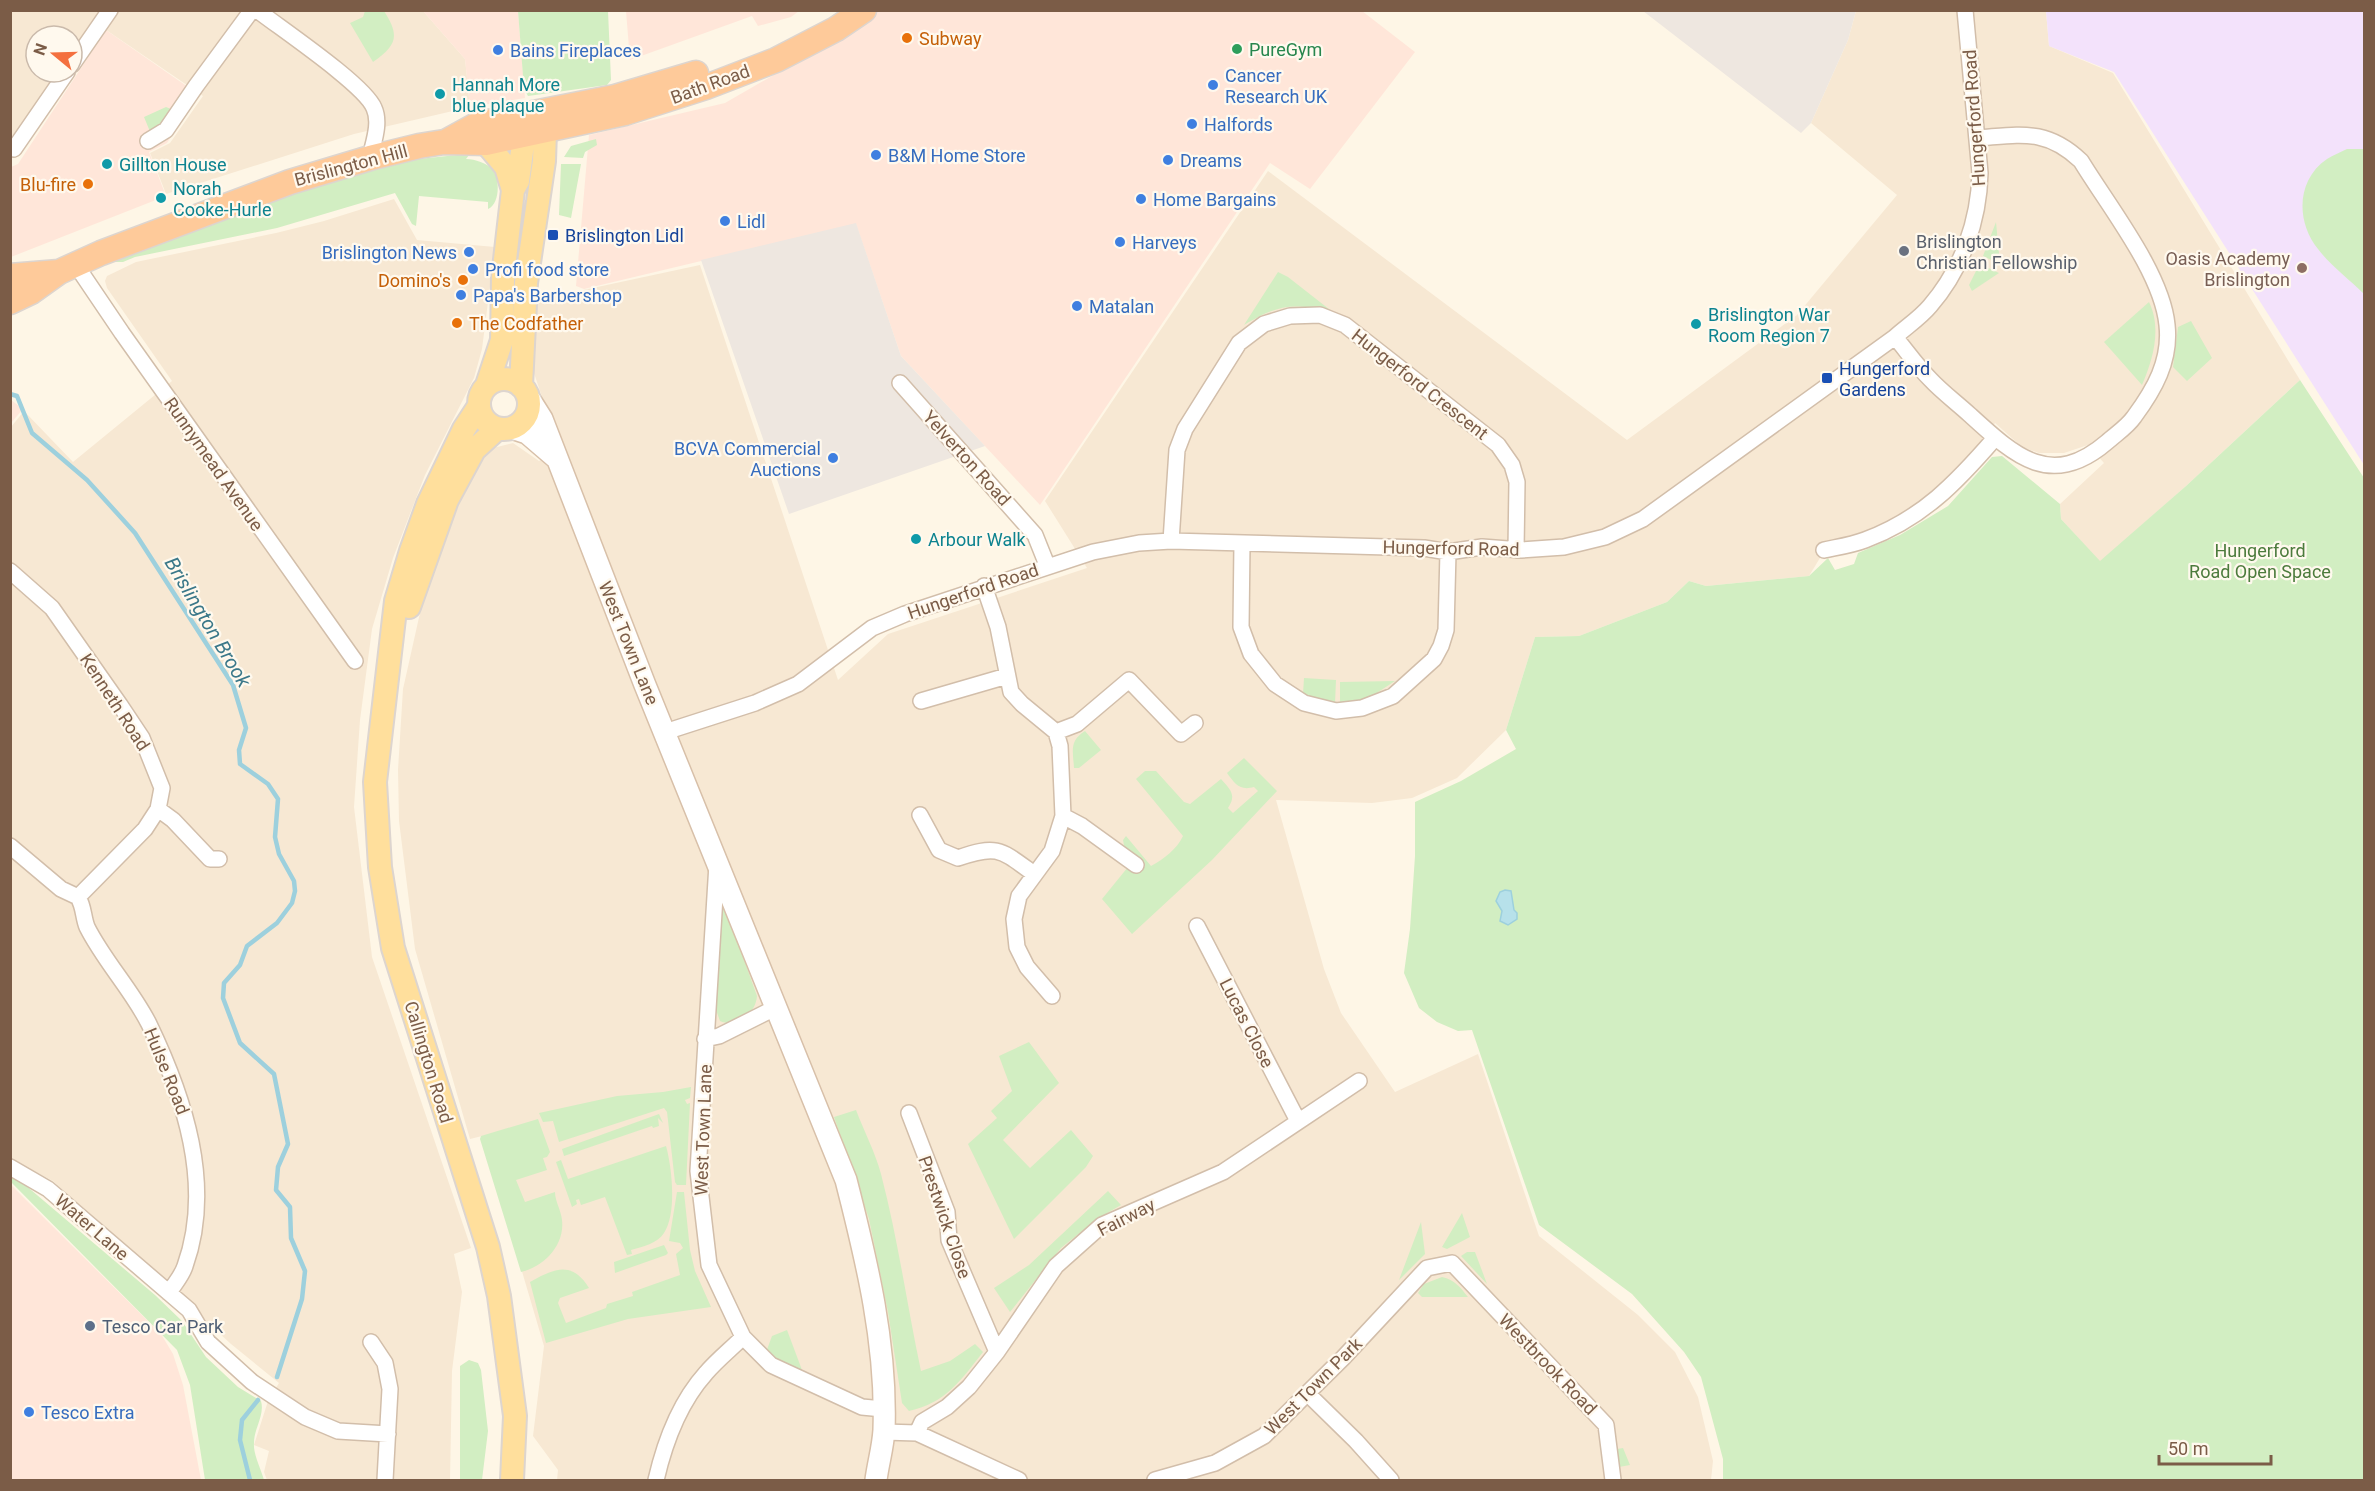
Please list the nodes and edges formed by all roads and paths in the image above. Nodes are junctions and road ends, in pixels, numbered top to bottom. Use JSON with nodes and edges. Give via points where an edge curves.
{"nodes":[{"id":1,"x":110,"y":10,"type":"edge"},
{"id":2,"x":254,"y":10,"type":"edge"},
{"id":3,"x":834,"y":10,"type":"edge"},
{"id":4,"x":864,"y":10,"type":"edge"},
{"id":5,"x":1965,"y":10,"type":"edge"},
{"id":6,"x":84,"y":48,"type":"edge"},
{"id":7,"x":59,"y":84,"type":"edge"},
{"id":8,"x":534,"y":127,"type":"junction"},
{"id":9,"x":1977,"y":138,"type":"junction"},
{"id":10,"x":148,"y":141,"type":"dead end"},
{"id":11,"x":444,"y":142,"type":"junction"},
{"id":12,"x":486,"y":143,"type":"junction"},
{"id":13,"x":14,"y":149,"type":"dead end"},
{"id":14,"x":370,"y":158,"type":"junction"},
{"id":15,"x":513,"y":190,"type":"junction"},
{"id":16,"x":68,"y":268,"type":"junction"},
{"id":17,"x":10,"y":276,"type":"edge"},
{"id":18,"x":10,"y":302,"type":"edge"},
{"id":19,"x":1894,"y":337,"type":"junction"},
{"id":20,"x":900,"y":383,"type":"dead end"},
{"id":21,"x":487,"y":385,"type":"junction"},
{"id":22,"x":526,"y":393,"type":"junction"},
{"id":23,"x":478,"y":406,"type":"junction"},
{"id":24,"x":504,"y":428,"type":"junction"},
{"id":25,"x":1995,"y":438,"type":"junction"},
{"id":26,"x":556,"y":458,"type":"junction"},
{"id":27,"x":1171,"y":540,"type":"junction"},
{"id":28,"x":1242,"y":543,"type":"junction"},
{"id":29,"x":1516,"y":550,"type":"junction"},
{"id":30,"x":1824,"y":550,"type":"dead end"},
{"id":31,"x":1448,"y":552,"type":"junction"},
{"id":32,"x":1047,"y":566,"type":"junction"},
{"id":33,"x":10,"y":571,"type":"edge"},
{"id":34,"x":984,"y":586,"type":"junction"},
{"id":35,"x":393,"y":640,"type":"junction"},
{"id":36,"x":355,"y":661,"type":"dead end"},
{"id":37,"x":1007,"y":676,"type":"junction"},
{"id":38,"x":921,"y":701,"type":"dead end"},
{"id":39,"x":1195,"y":723,"type":"dead end"},
{"id":40,"x":665,"y":732,"type":"junction"},
{"id":41,"x":1056,"y":732,"type":"junction"},
{"id":42,"x":158,"y":809,"type":"junction"},
{"id":43,"x":920,"y":815,"type":"dead end"},
{"id":44,"x":1063,"y":816,"type":"junction"},
{"id":45,"x":10,"y":846,"type":"edge"},
{"id":46,"x":219,"y":859,"type":"dead end"},
{"id":47,"x":717,"y":861,"type":"junction"},
{"id":48,"x":1136,"y":865,"type":"dead end"},
{"id":49,"x":1034,"y":874,"type":"junction"},
{"id":50,"x":78,"y":897,"type":"junction"},
{"id":51,"x":1197,"y":926,"type":"dead end"},
{"id":52,"x":1052,"y":996,"type":"dead end"},
{"id":53,"x":777,"y":1007,"type":"junction"},
{"id":54,"x":705,"y":1040,"type":"junction"},
{"id":55,"x":1359,"y":1081,"type":"dead end"},
{"id":56,"x":909,"y":1113,"type":"dead end"},
{"id":57,"x":1298,"y":1121,"type":"junction"},
{"id":58,"x":10,"y":1167,"type":"edge"},
{"id":59,"x":1452,"y":1263,"type":"joint"},
{"id":60,"x":169,"y":1293,"type":"junction"},
{"id":61,"x":743,"y":1337,"type":"junction"},
{"id":62,"x":370,"y":1342,"type":"dead end"},
{"id":63,"x":997,"y":1352,"type":"junction"},
{"id":64,"x":1308,"y":1394,"type":"junction"},
{"id":65,"x":883,"y":1409,"type":"junction"},
{"id":66,"x":884,"y":1432,"type":"junction"},
{"id":67,"x":917,"y":1433,"type":"junction"},
{"id":68,"x":388,"y":1434,"type":"junction"},
{"id":69,"x":385,"y":1480,"type":"edge"},
{"id":70,"x":512,"y":1480,"type":"edge"},
{"id":71,"x":656,"y":1480,"type":"edge"},
{"id":72,"x":876,"y":1480,"type":"edge"},
{"id":73,"x":1019,"y":1480,"type":"edge"},
{"id":74,"x":1155,"y":1480,"type":"edge"},
{"id":75,"x":1391,"y":1480,"type":"edge"},
{"id":76,"x":1613,"y":1480,"type":"edge"}],
"edges":[{"from":1,"to":6,"type":"street"},
{"from":2,"to":10,"type":"street","via":[[166,130]]},
{"from":2,"to":14,"type":"street","via":[[356,85],[374,107],[377,125]]},
{"from":3,"to":8,"type":"highway","name":"Bath Road","via":[[788,38]]},
{"from":4,"to":8,"type":"highway","name":"Bath Road","via":[[776,60],[717,83],[625,113]]},
{"from":5,"to":9,"type":"street","name":"Hungerford Road"},
{"from":7,"to":13,"type":"street"},
{"from":8,"to":11,"type":"highway","name":"Brislington Hill","via":[[478,124]]},
{"from":8,"to":12,"type":"highway","name":"Brislington Hill"},
{"from":8,"to":15,"type":"main road"},
{"from":8,"to":22,"type":"main road","via":[[544,161],[526,283]]},
{"from":9,"to":19,"type":"street","name":"Hungerford Road","via":[[1980,198],[1966,246],[1929,308]]},
{"from":9,"to":25,"type":"street","via":[[2027,134],[2049,139],[2081,161],[2160,291],[2167,326],[2166,359],[2152,392],[2130,422],[2086,459],[2046,465],[2024,459]]},
{"from":11,"to":12,"type":"highway","name":"Brislington Hill"},
{"from":11,"to":14,"type":"highway","name":"Brislington Hill"},
{"from":12,"to":15,"type":"main road","via":[[506,167]]},
{"from":14,"to":16,"type":"highway","name":"Brislington Hill","via":[[152,232]]},
{"from":15,"to":21,"type":"main road","via":[[503,277],[502,340]]},
{"from":16,"to":17,"type":"highway","name":"Brislington Hill"},
{"from":16,"to":18,"type":"highway","name":"Brislington Hill"},
{"from":16,"to":36,"type":"street","name":"Runnymead Avenue","via":[[122,333]]},
{"from":19,"to":25,"type":"street","via":[[1930,379]]},
{"from":19,"to":29,"type":"street","name":"Hungerford Road","via":[[1643,519],[1605,537],[1564,547]]},
{"from":20,"to":32,"type":"street","name":"Yelverton Road","via":[[1035,536]]},
{"from":21,"to":22,"type":"main road","via":[[498,379],[510,380]]},
{"from":21,"to":23,"type":"main road"},
{"from":22,"to":24,"type":"main road","via":[[525,417]]},
{"from":22,"to":26,"type":"main road","name":"West Town Lane","via":[[542,419]]},
{"from":23,"to":24,"type":"main road","via":[[483,419]]},
{"from":23,"to":35,"type":"main road","via":[[428,504],[396,601]]},
{"from":24,"to":26,"type":"main road","name":"West Town Lane","via":[[527,434]]},
{"from":24,"to":35,"type":"main road","via":[[474,450],[447,500]]},
{"from":25,"to":30,"type":"street","via":[[1933,503],[1901,524],[1864,541]]},
{"from":26,"to":40,"type":"main road","name":"West Town Lane"},
{"from":27,"to":28,"type":"street","name":"Hungerford Road"},
{"from":27,"to":29,"type":"street","name":"Hungerford Crescent","via":[[1177,450],[1185,429],[1239,343],[1264,324],[1290,316],[1320,315],[1345,325],[1498,445],[1512,465],[1517,483]]},
{"from":27,"to":32,"type":"street","name":"Hungerford Road","via":[[1093,552]]},
{"from":28,"to":31,"type":"street","name":"Hungerford Road"},
{"from":28,"to":31,"type":"street","via":[[1241,627],[1251,654],[1275,684],[1304,703],[1335,711],[1362,708],[1393,696],[1434,659],[1446,630]]},
{"from":29,"to":31,"type":"street","name":"Hungerford Road","via":[[1482,547]]},
{"from":32,"to":34,"type":"street","name":"Hungerford Road"},
{"from":33,"to":42,"type":"street","name":"Kenneth Road","via":[[52,608],[142,738],[162,788]]},
{"from":34,"to":37,"type":"street","via":[[998,627]]},
{"from":34,"to":40,"type":"street","name":"Hungerford Road","via":[[872,628],[798,684],[755,703]]},
{"from":35,"to":70,"type":"main road","name":"Callington Road","via":[[375,782],[380,867],[393,948],[488,1247],[499,1296],[515,1416]]},
{"from":37,"to":38,"type":"street"},
{"from":37,"to":41,"type":"street","via":[[1011,692]]},
{"from":39,"to":41,"type":"street","via":[[1181,734],[1129,680],[1077,724]]},
{"from":40,"to":47,"type":"main road","name":"West Town Lane"},
{"from":41,"to":44,"type":"street"},
{"from":42,"to":46,"type":"street","via":[[210,859]]},
{"from":42,"to":50,"type":"street","via":[[145,830]]},
{"from":43,"to":49,"type":"street","via":[[939,850],[958,858],[984,849],[1004,852]]},
{"from":44,"to":48,"type":"street"},
{"from":44,"to":49,"type":"street","via":[[1052,851]]},
{"from":45,"to":50,"type":"street","via":[[61,890]]},
{"from":47,"to":53,"type":"main road","name":"West Town Lane"},
{"from":47,"to":54,"type":"street","name":"West Town Lane"},
{"from":49,"to":52,"type":"street","via":[[1019,896],[1014,919],[1017,947],[1027,967]]},
{"from":50,"to":60,"type":"street","name":"Hulse Road","via":[[86,926],[148,1023],[184,1110],[195,1161],[196,1201],[185,1266]]},
{"from":51,"to":57,"type":"street","name":"Lucas Close"},
{"from":53,"to":54,"type":"street"},
{"from":53,"to":65,"type":"main road","name":"West Town Lane","via":[[846,1180],[876,1316]]},
{"from":54,"to":61,"type":"street","name":"West Town Lane","via":[[698,1171],[702,1218],[709,1266]]},
{"from":55,"to":57,"type":"street","name":"Fairway"},
{"from":56,"to":63,"type":"street","name":"Prestwick Close","via":[[947,1212],[950,1240]]},
{"from":57,"to":63,"type":"street","name":"Fairway","via":[[1223,1172],[1102,1225],[1056,1266]]},
{"from":58,"to":60,"type":"street","name":"Water Lane","via":[[48,1189]]},
{"from":59,"to":64,"type":"street","name":"West Town Park","via":[[1427,1268]]},
{"from":59,"to":76,"type":"street","name":"Westbrook Road","via":[[1606,1425]]},
{"from":60,"to":68,"type":"street","name":"Water Lane","via":[[189,1310],[208,1342],[252,1382],[305,1418],[338,1431]]},
{"from":61,"to":65,"type":"street","name":"West Town Lane","via":[[771,1365],[862,1407]]},
{"from":61,"to":71,"type":"street","via":[[706,1373],[682,1406],[662,1452]]},
{"from":62,"to":68,"type":"street","via":[[385,1364],[390,1389]]},
{"from":63,"to":67,"type":"street","name":"Fairway","via":[[969,1387],[922,1422]]},
{"from":64,"to":74,"type":"street","name":"West Town Park","via":[[1264,1436],[1215,1464]]},
{"from":64,"to":75,"type":"street"},
{"from":65,"to":66,"type":"main road","name":"West Town Lane"},
{"from":66,"to":67,"type":"street"},
{"from":66,"to":72,"type":"main road","name":"West Town Lane"},
{"from":67,"to":73,"type":"street"},
{"from":68,"to":69,"type":"street"}]}
